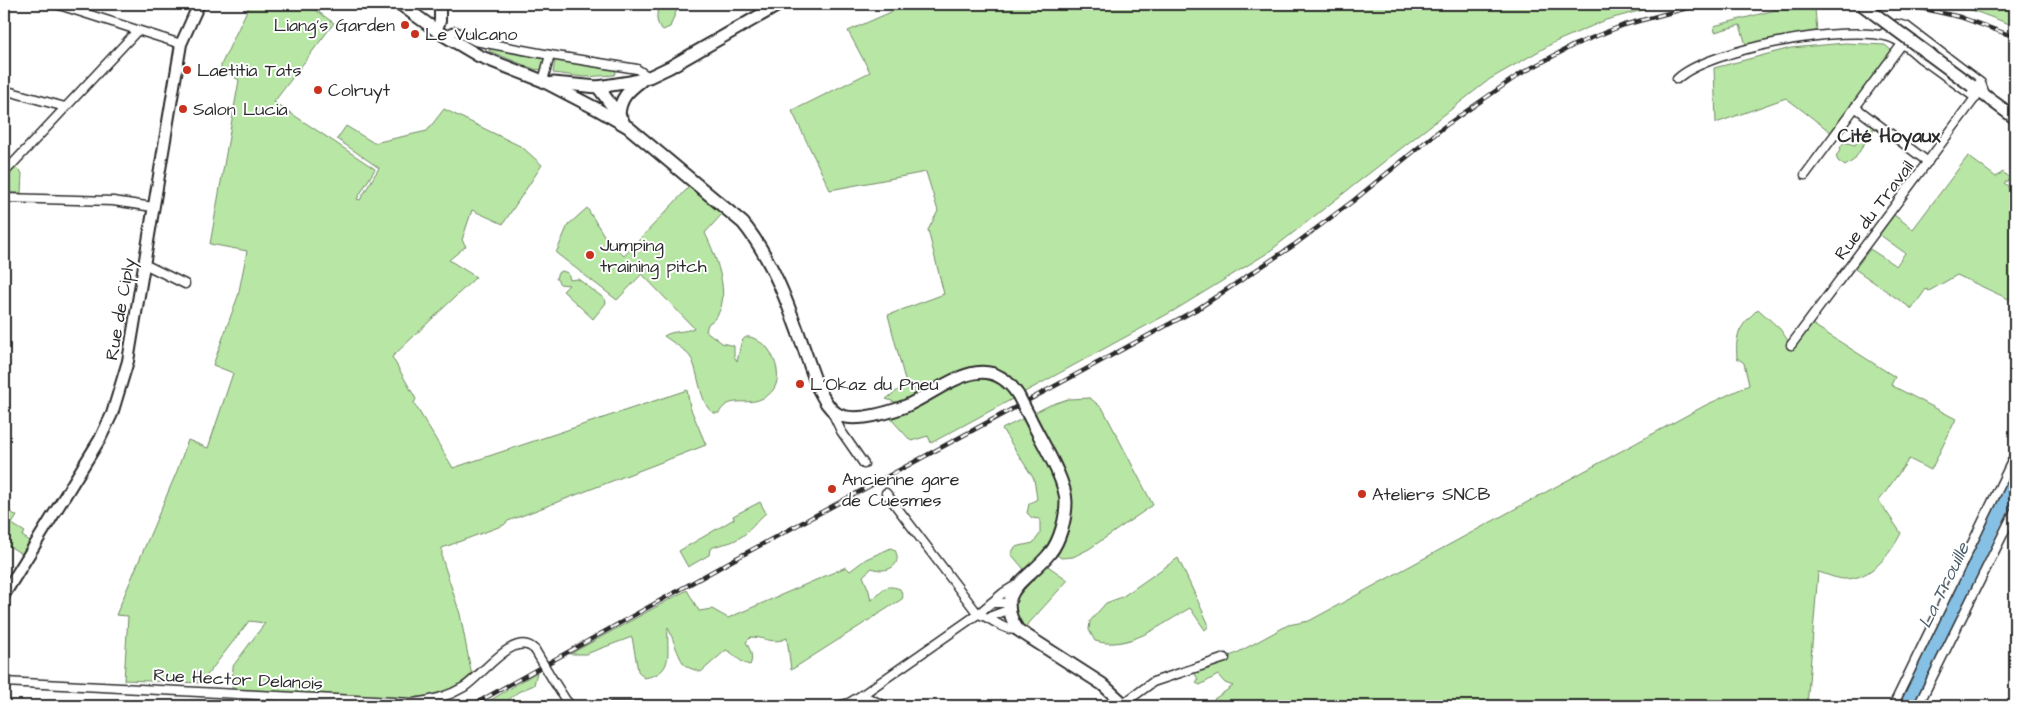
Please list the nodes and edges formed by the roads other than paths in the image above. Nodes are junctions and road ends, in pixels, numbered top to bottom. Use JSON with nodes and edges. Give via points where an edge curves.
{"nodes":[{"id":1,"x":56,"y":4,"type":"edge"},
{"id":2,"x":199,"y":4,"type":"edge"},
{"id":3,"x":400,"y":4,"type":"edge"},
{"id":4,"x":780,"y":4,"type":"edge"},
{"id":5,"x":1860,"y":4,"type":"edge"},
{"id":6,"x":440,"y":7,"type":"edge"},
{"id":7,"x":425,"y":23,"type":"junction"},
{"id":8,"x":137,"y":31,"type":"junction"},
{"id":9,"x":440,"y":33,"type":"junction"},
{"id":10,"x":1881,"y":35,"type":"junction"},
{"id":11,"x":181,"y":44,"type":"junction"},
{"id":12,"x":1902,"y":44,"type":"junction"},
{"id":13,"x":550,"y":55,"type":"junction"},
{"id":14,"x":646,"y":78,"type":"junction"},
{"id":15,"x":1677,"y":78,"type":"dead end"},
{"id":16,"x":544,"y":81,"type":"junction"},
{"id":17,"x":598,"y":87,"type":"junction"},
{"id":18,"x":4,"y":90,"type":"edge"},
{"id":19,"x":1979,"y":94,"type":"junction"},
{"id":20,"x":1855,"y":107,"type":"junction"},
{"id":21,"x":65,"y":108,"type":"junction"},
{"id":22,"x":597,"y":109,"type":"junction"},
{"id":23,"x":619,"y":115,"type":"junction"},
{"id":24,"x":2015,"y":118,"type":"edge"},
{"id":25,"x":628,"y":128,"type":"junction"},
{"id":26,"x":1928,"y":162,"type":"junction"},
{"id":27,"x":4,"y":173,"type":"edge"},
{"id":28,"x":1805,"y":175,"type":"dead end"},
{"id":29,"x":4,"y":198,"type":"edge"},
{"id":30,"x":153,"y":207,"type":"junction"},
{"id":31,"x":144,"y":264,"type":"junction"},
{"id":32,"x":185,"y":284,"type":"dead end"},
{"id":33,"x":1791,"y":345,"type":"dead end"},
{"id":34,"x":829,"y":406,"type":"junction"},
{"id":35,"x":2015,"y":455,"type":"edge"},
{"id":36,"x":864,"y":464,"type":"dead end"},
{"id":37,"x":886,"y":493,"type":"dead end"},
{"id":38,"x":2015,"y":510,"type":"edge"},
{"id":39,"x":1018,"y":584,"type":"junction"},
{"id":40,"x":4,"y":595,"type":"edge"},
{"id":41,"x":991,"y":603,"type":"junction"},
{"id":42,"x":1008,"y":606,"type":"junction"},
{"id":43,"x":978,"y":614,"type":"junction"},
{"id":44,"x":989,"y":617,"type":"junction"},
{"id":45,"x":1018,"y":630,"type":"junction"},
{"id":46,"x":1225,"y":658,"type":"dead end"},
{"id":47,"x":4,"y":682,"type":"edge"},
{"id":48,"x":862,"y":695,"type":"junction"},
{"id":49,"x":1124,"y":705,"type":"edge"},
{"id":50,"x":571,"y":706,"type":"edge"},
{"id":51,"x":612,"y":706,"type":"edge"},
{"id":52,"x":698,"y":706,"type":"edge"},
{"id":53,"x":836,"y":706,"type":"edge"},
{"id":54,"x":885,"y":706,"type":"edge"},
{"id":55,"x":1893,"y":706,"type":"edge"},
{"id":56,"x":1918,"y":706,"type":"edge"}],
"edges":[{"from":1,"to":8,"type":"street"},
{"from":2,"to":11,"type":"street","name":"Rue de Ciply"},
{"from":3,"to":7,"type":"main road"},
{"from":4,"to":14,"type":"main road"},
{"from":5,"to":19,"type":"main road","bridge":true},
{"from":6,"to":7,"type":"street"},
{"from":6,"to":9,"type":"street"},
{"from":7,"to":9,"type":"main road"},
{"from":8,"to":11,"type":"street"},
{"from":8,"to":21,"type":"street"},
{"from":9,"to":13,"type":"street","via":[[455,31],[476,41]]},
{"from":9,"to":16,"type":"main road","via":[[479,56]]},
{"from":10,"to":12,"type":"street"},
{"from":10,"to":15,"type":"street","via":[[1820,36],[1769,43],[1707,62]]},
{"from":10,"to":19,"type":"street","via":[[1897,24],[1906,26],[1981,83]]},
{"from":11,"to":30,"type":"street","name":"Rue de Ciply"},
{"from":12,"to":19,"type":"street"},
{"from":12,"to":20,"type":"street"},
{"from":13,"to":14,"type":"street","via":[[637,69]]},
{"from":13,"to":16,"type":"street"},
{"from":14,"to":17,"type":"main road"},
{"from":14,"to":23,"type":"main road","via":[[623,96]]},
{"from":16,"to":17,"type":"main road"},
{"from":16,"to":22,"type":"main road"},
{"from":17,"to":22,"type":"main road","via":[[594,99]]},
{"from":17,"to":23,"type":"main road"},
{"from":18,"to":21,"type":"street"},
{"from":19,"to":24,"type":"main road"},
{"from":19,"to":26,"type":"street","name":"Rue du Travail"},
{"from":20,"to":26,"type":"street"},
{"from":20,"to":28,"type":"street"},
{"from":21,"to":27,"type":"street"},
{"from":22,"to":25,"type":"main road"},
{"from":23,"to":25,"type":"main road"},
{"from":25,"to":34,"type":"main road","via":[[731,212],[754,236],[774,271],[818,388]]},
{"from":26,"to":33,"type":"street","name":"Rue du Travail"},
{"from":29,"to":30,"type":"street","via":[[113,201]]},
{"from":30,"to":31,"type":"street","name":"Rue de Ciply"},
{"from":31,"to":32,"type":"street"},
{"from":31,"to":40,"type":"street","name":"Rue de Ciply","via":[[128,361],[112,414],[87,462]]},
{"from":34,"to":36,"type":"street","via":[[841,431]]},
{"from":34,"to":39,"type":"main road","bridge":true,"via":[[839,415],[868,417],[906,405],[978,372],[991,372],[1010,383],[1060,479],[1066,502],[1058,540],[1052,551]]},
{"from":35,"to":55,"type":"street"},
{"from":37,"to":43,"type":"street"},
{"from":38,"to":56,"type":"street"},
{"from":39,"to":41,"type":"street"},
{"from":39,"to":42,"type":"main road"},
{"from":41,"to":42,"type":"street"},
{"from":41,"to":43,"type":"street"},
{"from":42,"to":44,"type":"street"},
{"from":42,"to":45,"type":"main road"},
{"from":43,"to":44,"type":"street"},
{"from":43,"to":48,"type":"street"},
{"from":44,"to":45,"type":"street","via":[[1011,630]]},
{"from":45,"to":49,"type":"main road","via":[[1102,684]]},
{"from":46,"to":49,"type":"street","via":[[1153,682]]},
{"from":47,"to":50,"type":"street","name":"Rue Hector Delanois","bridge":true,"via":[[413,703],[446,696],[462,688],[510,647],[525,644],[535,650]]},
{"from":48,"to":53,"type":"street"},
{"from":48,"to":54,"type":"street"},
{"from":51,"to":52,"type":"street"}]}
